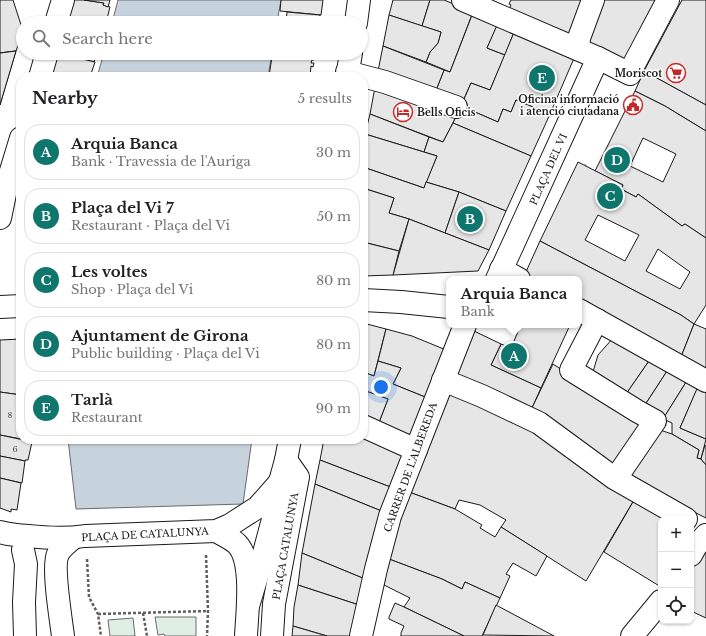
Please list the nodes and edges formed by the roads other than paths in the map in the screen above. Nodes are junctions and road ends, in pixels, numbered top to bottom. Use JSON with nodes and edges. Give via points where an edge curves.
{"nodes":[{"id":1,"x":63,"y":0,"type":"edge"},
{"id":2,"x":359,"y":0,"type":"edge"},
{"id":3,"x":463,"y":0,"type":"edge"},
{"id":4,"x":592,"y":0,"type":"edge"},
{"id":5,"x":668,"y":0,"type":"edge"},
{"id":6,"x":500,"y":7,"type":"edge"},
{"id":7,"x":58,"y":16,"type":"edge"},
{"id":8,"x":357,"y":16,"type":"edge"},
{"id":9,"x":578,"y":49,"type":"junction"},
{"id":10,"x":598,"y":58,"type":"junction"},
{"id":11,"x":45,"y":60,"type":"edge"},
{"id":12,"x":348,"y":67,"type":"edge"},
{"id":13,"x":41,"y":72,"type":"edge"},
{"id":14,"x":360,"y":72,"type":"edge"},
{"id":15,"x":368,"y":75,"type":"edge"},
{"id":16,"x":456,"y":107,"type":"dead end"},
{"id":17,"x":16,"y":154,"type":"edge"},
{"id":18,"x":0,"y":218,"type":"edge"},
{"id":19,"x":506,"y":276,"type":"edge"},
{"id":20,"x":368,"y":300,"type":"edge"},
{"id":21,"x":16,"y":306,"type":"edge"},
{"id":22,"x":0,"y":307,"type":"edge"},
{"id":23,"x":446,"y":307,"type":"edge"},
{"id":24,"x":588,"y":315,"type":"edge"},
{"id":25,"x":464,"y":328,"type":"edge"},
{"id":26,"x":443,"y":380,"type":"junction"},
{"id":27,"x":706,"y":381,"type":"edge"},
{"id":28,"x":368,"y":428,"type":"edge"},
{"id":29,"x":288,"y":449,"type":"edge"},
{"id":30,"x":416,"y":450,"type":"junction"},
{"id":31,"x":616,"y":478,"type":"junction"},
{"id":32,"x":280,"y":482,"type":"junction"},
{"id":33,"x":681,"y":516,"type":"edge"},
{"id":34,"x":694,"y":524,"type":"edge"},
{"id":35,"x":216,"y":530,"type":"junction"},
{"id":36,"x":706,"y":530,"type":"edge"},
{"id":37,"x":4,"y":533,"type":"edge"},
{"id":38,"x":706,"y":535,"type":"edge"},
{"id":39,"x":73,"y":538,"type":"junction"},
{"id":40,"x":23,"y":550,"type":"junction"},
{"id":41,"x":693,"y":552,"type":"edge"},
{"id":42,"x":58,"y":599,"type":"junction"},
{"id":43,"x":658,"y":605,"type":"edge"},
{"id":44,"x":248,"y":606,"type":"junction"},
{"id":45,"x":26,"y":636,"type":"edge"},
{"id":46,"x":63,"y":636,"type":"edge"},
{"id":47,"x":246,"y":636,"type":"edge"},
{"id":48,"x":272,"y":636,"type":"edge"},
{"id":49,"x":361,"y":636,"type":"edge"},
{"id":50,"x":632,"y":636,"type":"edge"}],
"edges":[{"from":1,"to":7,"type":"street"},
{"from":2,"to":8,"type":"street"},
{"from":3,"to":6,"type":"street"},
{"from":4,"to":9,"type":"street","via":[[579,38]]},
{"from":5,"to":10,"type":"street","via":[[630,74]]},
{"from":6,"to":9,"type":"street"},
{"from":9,"to":10,"type":"street"},
{"from":10,"to":19,"type":"street","name":"PLAÇA DEL VI","via":[[510,252]]},
{"from":11,"to":13,"type":"street"},
{"from":12,"to":14,"type":"street"},
{"from":15,"to":16,"type":"street"},
{"from":17,"to":18,"type":"street"},
{"from":20,"to":23,"type":"street"},
{"from":21,"to":22,"type":"street"},
{"from":24,"to":27,"type":"street"},
{"from":24,"to":31,"type":"street","via":[[571,370],[655,421]]},
{"from":25,"to":26,"type":"street","name":"CARRER DE L'ALBEREDA"},
{"from":26,"to":30,"type":"street","name":"CARRER DE L'ALBEREDA"},
{"from":26,"to":31,"type":"street","via":[[539,423]]},
{"from":28,"to":30,"type":"street"},
{"from":29,"to":32,"type":"street","name":"PLAÇA DE CATALUNYA"},
{"from":29,"to":48,"type":"street","name":"PLAÇA CATALUNYA","via":[[298,477],[274,604]]},
{"from":30,"to":49,"type":"street","name":"CARRER DE L'ALBEREDA","via":[[390,516]]},
{"from":31,"to":33,"type":"street"},
{"from":32,"to":35,"type":"street","name":"PLAÇA DE CATALUNYA","via":[[258,507],[230,525]]},
{"from":32,"to":44,"type":"street","via":[[273,519]]},
{"from":34,"to":36,"type":"street"},
{"from":35,"to":39,"type":"street","name":"PLAÇA DE CATALUNYA"},
{"from":35,"to":44,"type":"street","name":"PLAÇA DE CATALUNYA","via":[[237,544],[244,556],[248,570]]},
{"from":37,"to":39,"type":"street","name":"PLAÇA DE CATALUNYA"},
{"from":37,"to":40,"type":"street","name":"PLAÇA DE CATALUNYA","via":[[18,542]]},
{"from":38,"to":41,"type":"street"},
{"from":39,"to":42,"type":"street","name":"PLAÇA DE CATALUNYA","via":[[57,555]]},
{"from":40,"to":42,"type":"street","name":"PLAÇA DE CATALUNYA"},
{"from":40,"to":45,"type":"street","via":[[26,564]]},
{"from":42,"to":46,"type":"street","name":"PLAÇA DE CATALUNYA"},
{"from":43,"to":50,"type":"street"},
{"from":44,"to":47,"type":"street","name":"PLAÇA DE CATALUNYA"}]}
